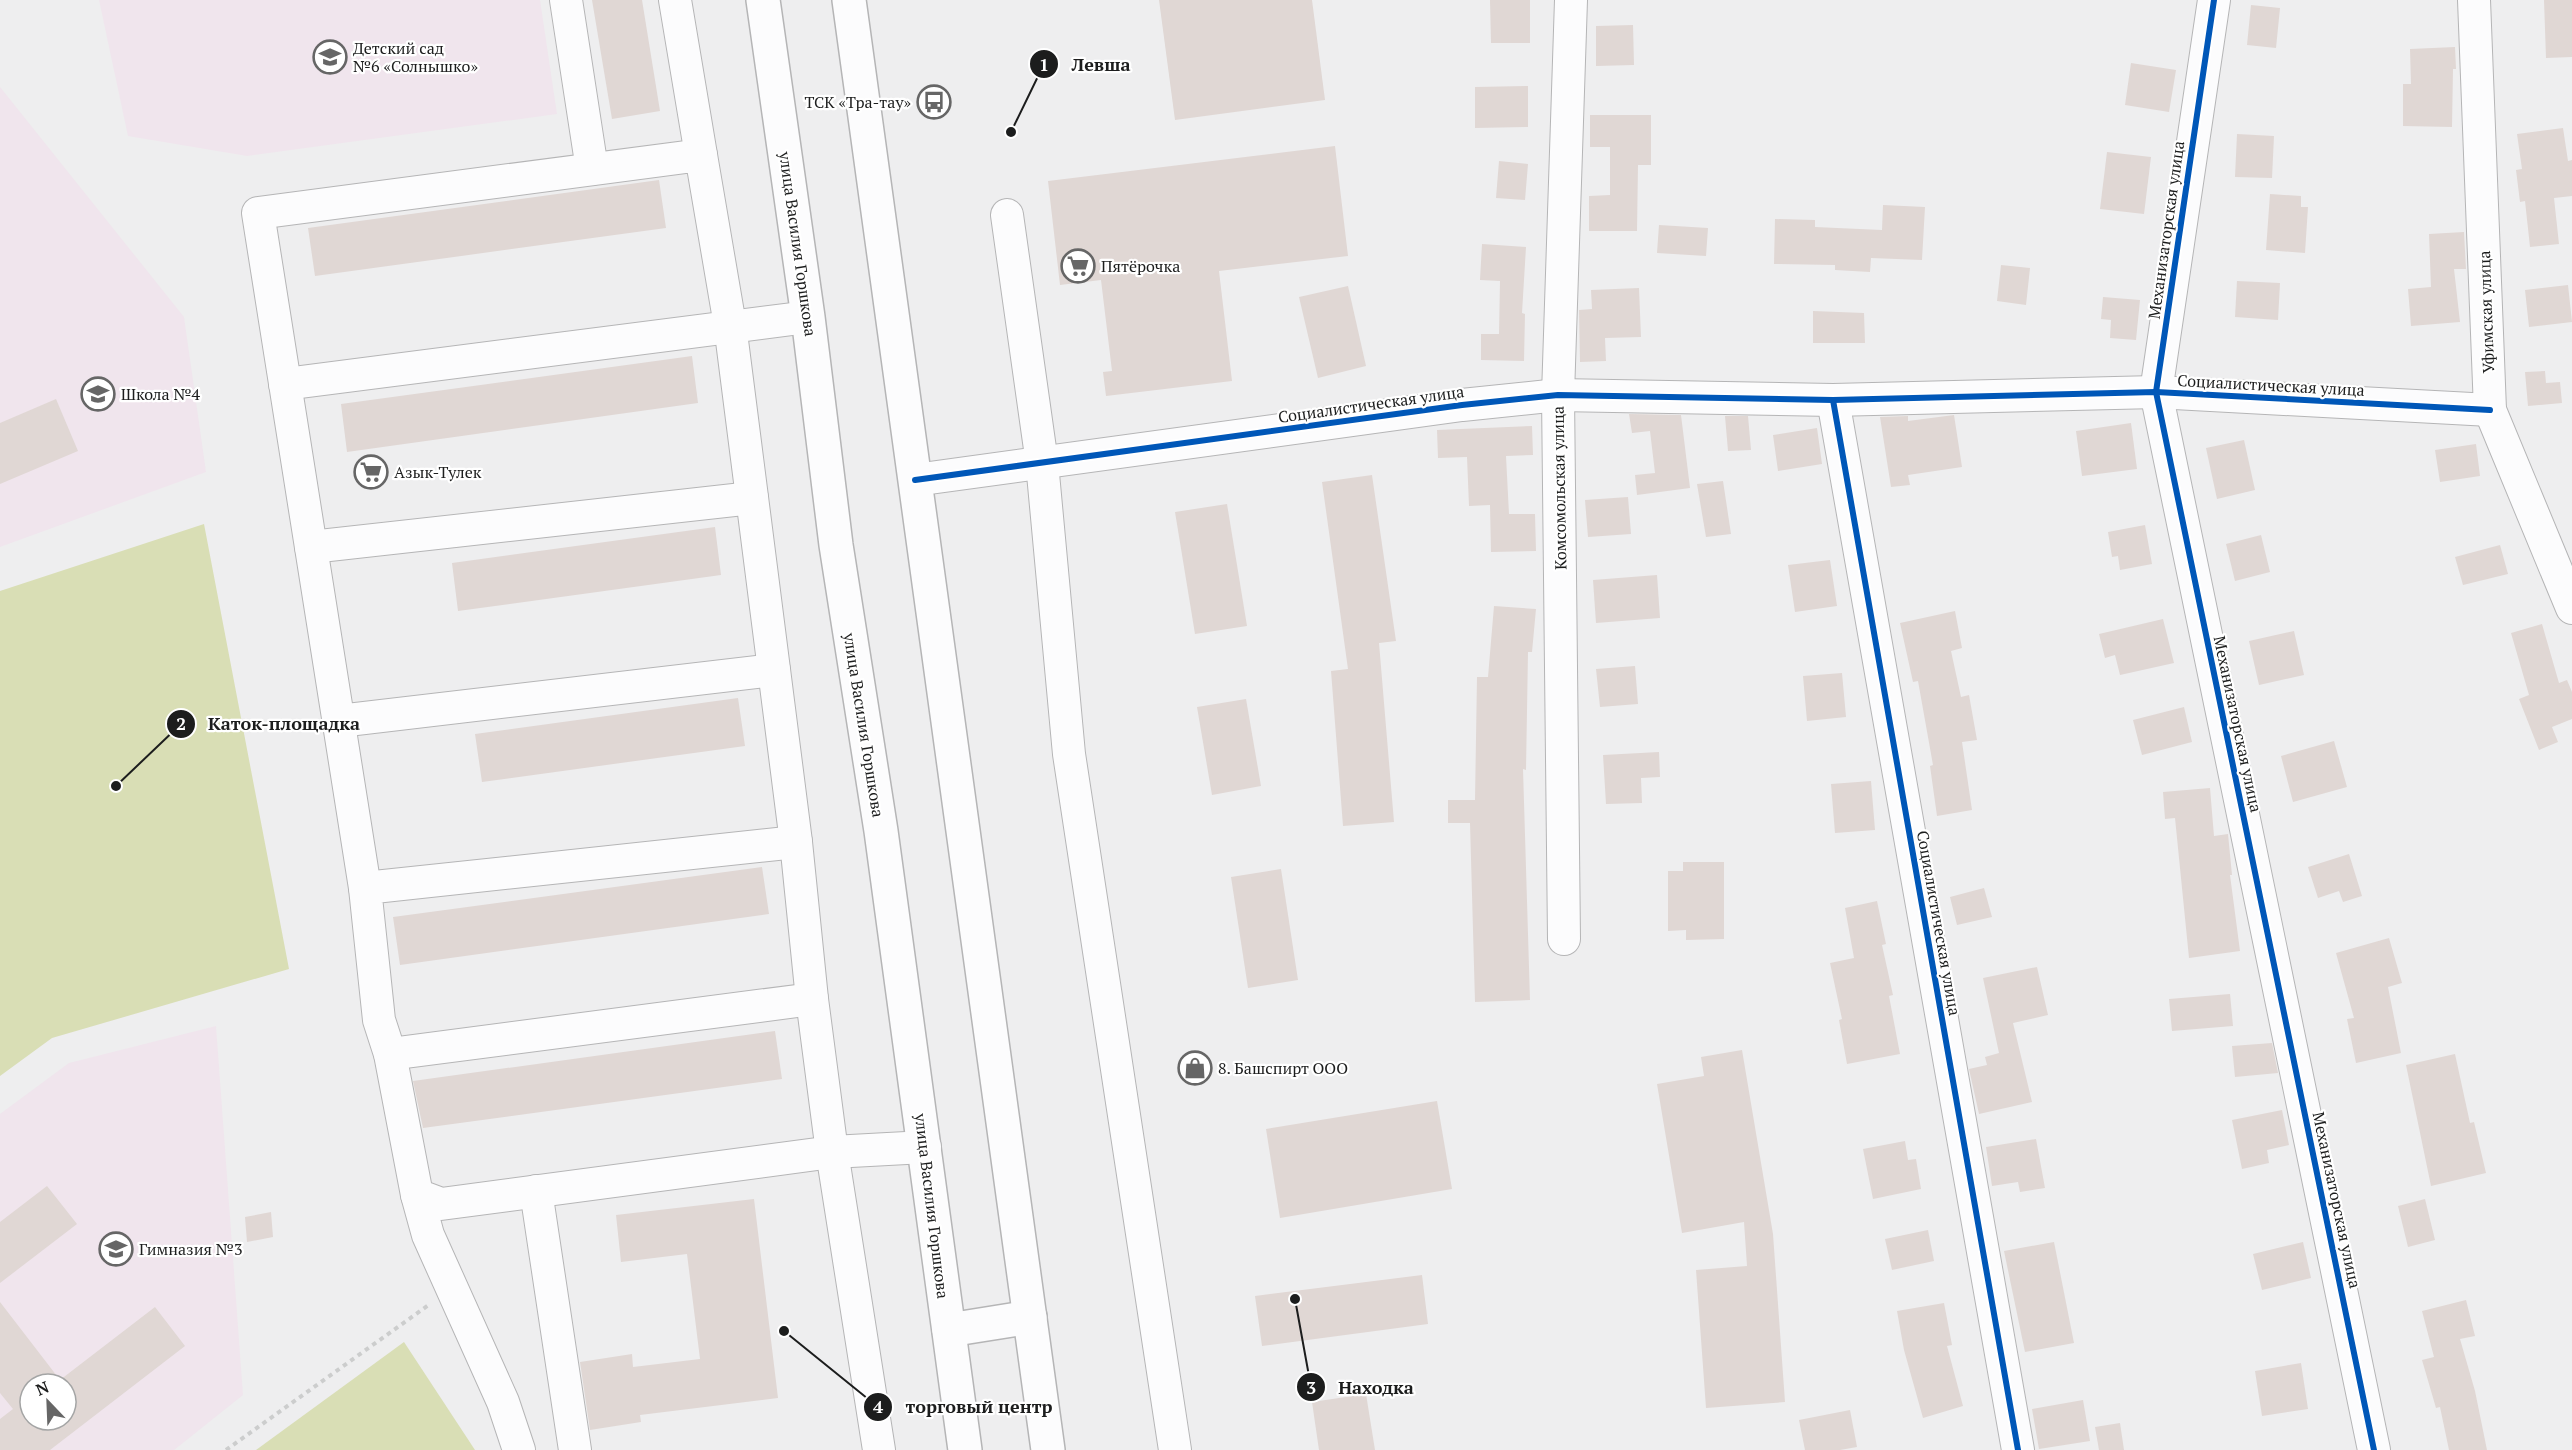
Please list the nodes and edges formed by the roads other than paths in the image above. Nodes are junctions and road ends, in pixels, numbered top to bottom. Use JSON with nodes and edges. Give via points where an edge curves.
{"nodes":[{"id":1,"x":566,"y":0,"type":"edge"},
{"id":2,"x":675,"y":0,"type":"edge"},
{"id":3,"x":763,"y":0,"type":"edge"},
{"id":4,"x":849,"y":0,"type":"edge"},
{"id":5,"x":1571,"y":0,"type":"edge"},
{"id":6,"x":2214,"y":0,"type":"edge"},
{"id":7,"x":2474,"y":0,"type":"edge"},
{"id":8,"x":701,"y":155,"type":"junction"},
{"id":9,"x":592,"y":169,"type":"junction"},
{"id":10,"x":1007,"y":215,"type":"dead end"},
{"id":11,"x":808,"y":317,"type":"junction"},
{"id":12,"x":730,"y":325,"type":"junction"},
{"id":13,"x":285,"y":384,"type":"junction"},
{"id":14,"x":2156,"y":393,"type":"junction"},
{"id":15,"x":1558,"y":395,"type":"junction"},
{"id":16,"x":1833,"y":400,"type":"junction"},
{"id":17,"x":2490,"y":410,"type":"junction"},
{"id":18,"x":1042,"y":463,"type":"junction"},
{"id":19,"x":915,"y":480,"type":"junction"},
{"id":20,"x":752,"y":498,"type":"junction"},
{"id":21,"x":311,"y":547,"type":"junction"},
{"id":22,"x":2572,"y":608,"type":"edge"},
{"id":23,"x":774,"y":670,"type":"junction"},
{"id":24,"x":339,"y":721,"type":"junction"},
{"id":25,"x":796,"y":842,"type":"junction"},
{"id":26,"x":365,"y":888,"type":"junction"},
{"id":27,"x":1564,"y":939,"type":"dead end"},
{"id":28,"x":812,"y":999,"type":"junction"},
{"id":29,"x":390,"y":1054,"type":"junction"},
{"id":30,"x":925,"y":1147,"type":"junction"},
{"id":31,"x":832,"y":1152,"type":"junction"},
{"id":32,"x":536,"y":1191,"type":"junction"},
{"id":33,"x":417,"y":1195,"type":"junction"},
{"id":34,"x":1030,"y":1317,"type":"junction"},
{"id":35,"x":949,"y":1330,"type":"junction"},
{"id":36,"x":519,"y":1450,"type":"edge"},
{"id":37,"x":575,"y":1450,"type":"edge"},
{"id":38,"x":879,"y":1450,"type":"edge"},
{"id":39,"x":965,"y":1450,"type":"edge"},
{"id":40,"x":1048,"y":1450,"type":"edge"},
{"id":41,"x":1175,"y":1450,"type":"edge"},
{"id":42,"x":2018,"y":1450,"type":"edge"},
{"id":43,"x":2374,"y":1450,"type":"edge"}],
"edges":[{"from":1,"to":9,"type":"street"},
{"from":2,"to":8,"type":"street"},
{"from":3,"to":11,"type":"main road","name":"улица Василия Горшкова"},
{"from":4,"to":19,"type":"main road"},
{"from":5,"to":15,"type":"street","name":"Комсомольская улица"},
{"from":6,"to":14,"type":"street","name":"Механизаторская улица"},
{"from":7,"to":17,"type":"street","name":"Уфимская улица"},
{"from":8,"to":9,"type":"street"},
{"from":8,"to":12,"type":"street"},
{"from":9,"to":13,"type":"street","via":[[258,213]]},
{"from":10,"to":18,"type":"street"},
{"from":11,"to":12,"type":"street"},
{"from":11,"to":30,"type":"main road","name":"улица Василия Горшкова","via":[[836,545],[873,773]]},
{"from":12,"to":13,"type":"street"},
{"from":12,"to":20,"type":"street"},
{"from":13,"to":21,"type":"street"},
{"from":14,"to":16,"type":"street","name":"Социалистическая улица"},
{"from":14,"to":17,"type":"street","name":"Социалистическая улица"},
{"from":14,"to":43,"type":"street","name":"Механизаторская улица"},
{"from":15,"to":16,"type":"street","name":"Социалистическая улица"},
{"from":15,"to":18,"type":"street","name":"Социалистическая улица"},
{"from":15,"to":27,"type":"street","name":"Комсомольская улица"},
{"from":16,"to":42,"type":"street","name":"Социалистическая улица"},
{"from":17,"to":22,"type":"street","name":"Уфимская улица"},
{"from":18,"to":19,"type":"street","name":"Социалистическая улица"},
{"from":18,"to":41,"type":"street","via":[[1069,754]]},
{"from":19,"to":34,"type":"main road"},
{"from":20,"to":21,"type":"street"},
{"from":20,"to":23,"type":"street"},
{"from":21,"to":24,"type":"street"},
{"from":23,"to":24,"type":"street"},
{"from":23,"to":25,"type":"street"},
{"from":24,"to":26,"type":"street"},
{"from":25,"to":26,"type":"street"},
{"from":25,"to":28,"type":"street"},
{"from":26,"to":29,"type":"street","via":[[379,1020]]},
{"from":28,"to":29,"type":"street"},
{"from":28,"to":31,"type":"street"},
{"from":29,"to":33,"type":"street"},
{"from":30,"to":31,"type":"street"},
{"from":30,"to":35,"type":"main road","name":"улица Василия Горшкова"},
{"from":31,"to":32,"type":"street"},
{"from":31,"to":38,"type":"street"},
{"from":32,"to":33,"type":"street","via":[[441,1204]]},
{"from":32,"to":37,"type":"street"},
{"from":33,"to":36,"type":"street","via":[[428,1235],[503,1402]]},
{"from":34,"to":35,"type":"main road"},
{"from":34,"to":40,"type":"main road"},
{"from":35,"to":39,"type":"main road","name":"улица Василия Горшкова"}]}
